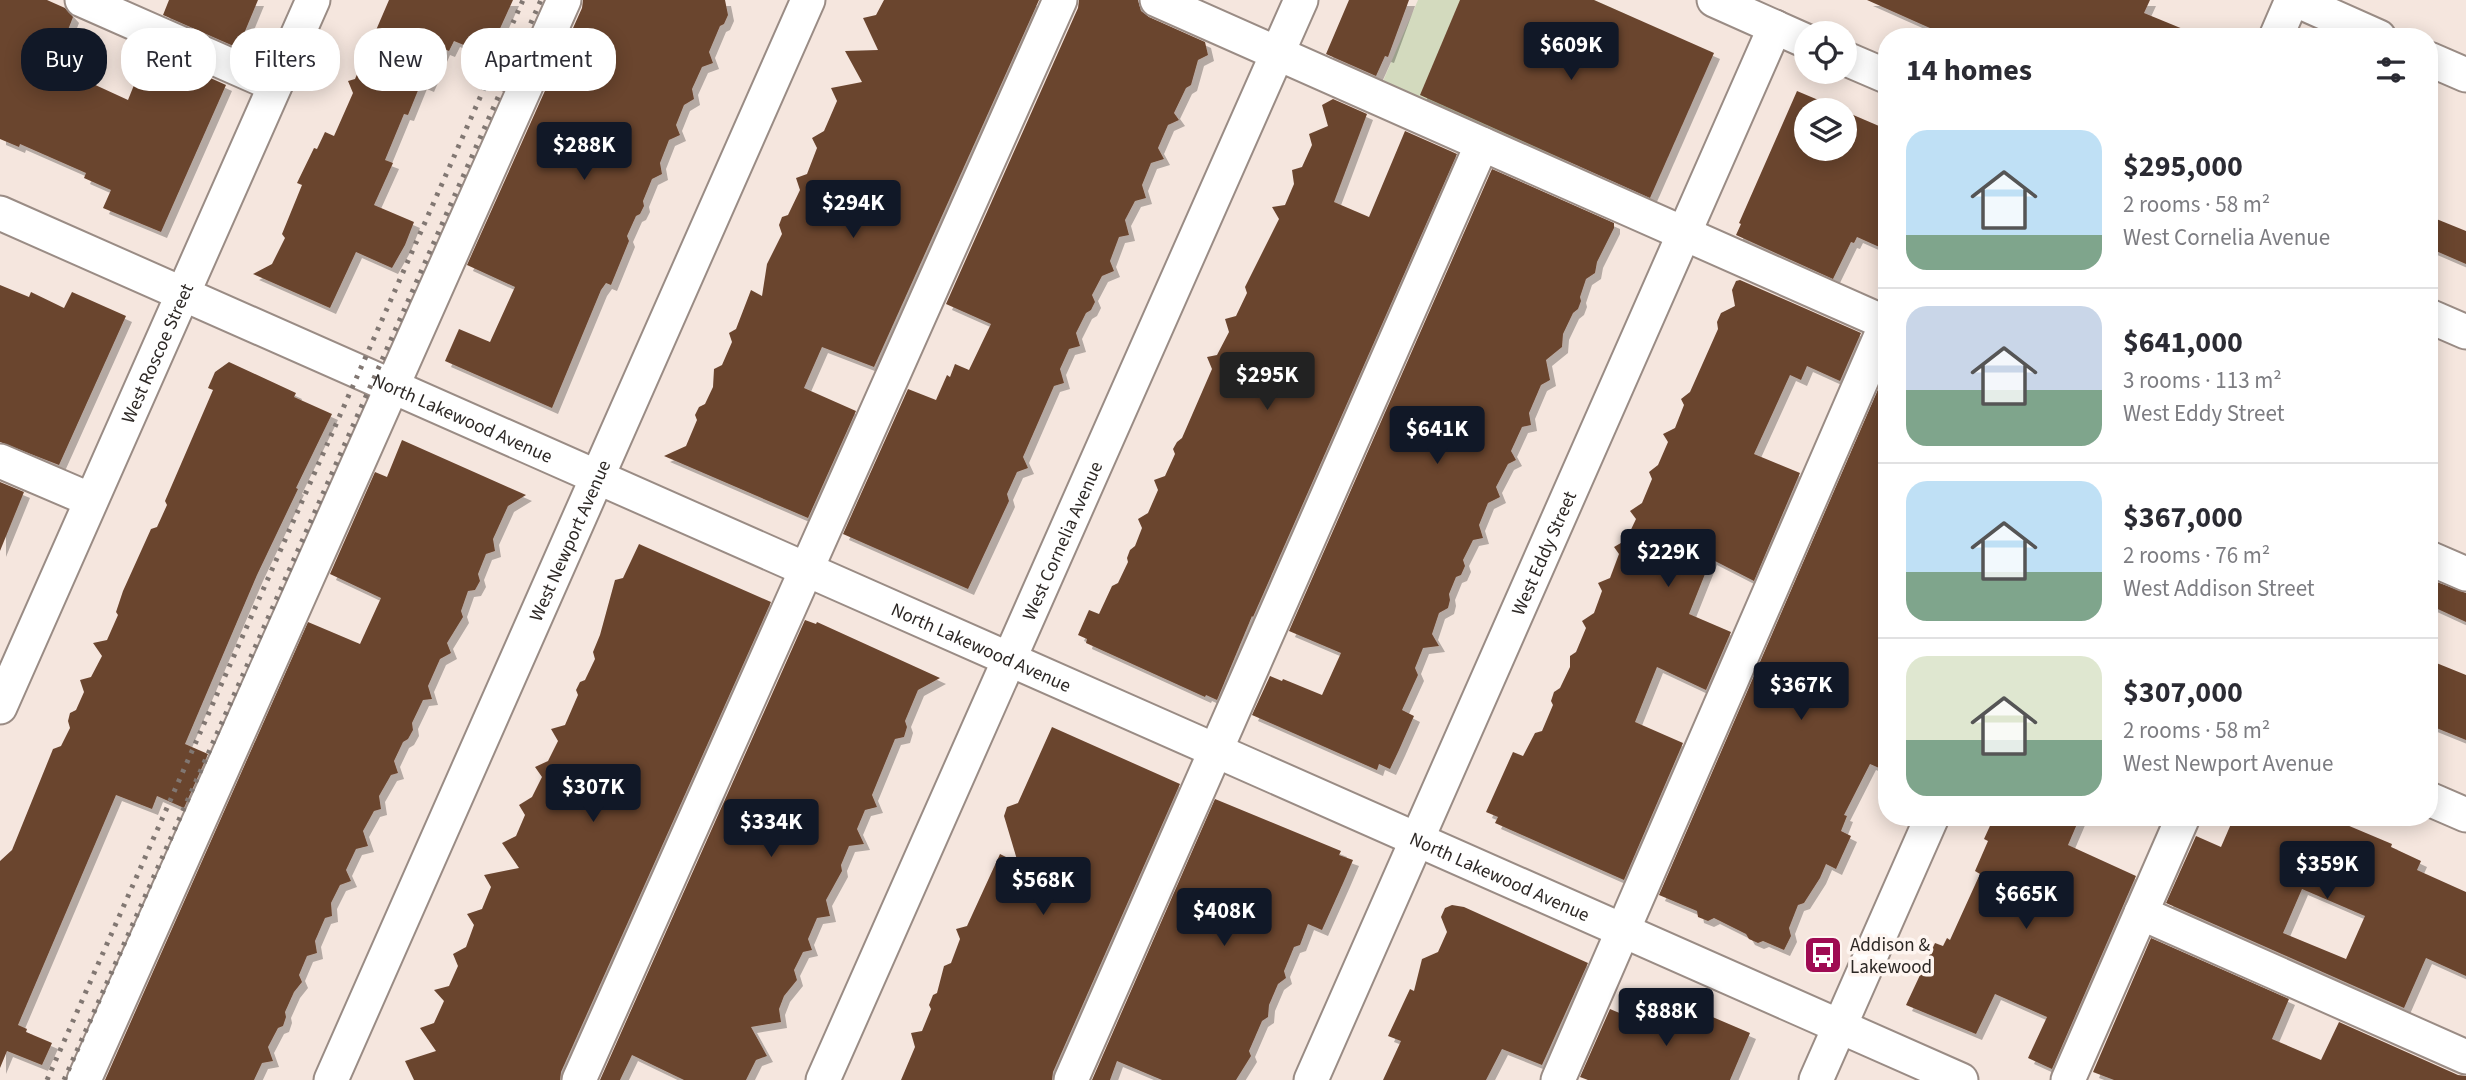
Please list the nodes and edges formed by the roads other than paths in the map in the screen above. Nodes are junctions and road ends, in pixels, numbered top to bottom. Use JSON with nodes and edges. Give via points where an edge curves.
{"nodes":[{"id":1,"x":82,"y":0,"type":"edge"},
{"id":2,"x":313,"y":0,"type":"edge"},
{"id":3,"x":564,"y":0,"type":"edge"},
{"id":4,"x":808,"y":0,"type":"edge"},
{"id":5,"x":1060,"y":0,"type":"edge"},
{"id":6,"x":1157,"y":0,"type":"edge"},
{"id":7,"x":1301,"y":0,"type":"edge"},
{"id":8,"x":1714,"y":0,"type":"edge"},
{"id":9,"x":2294,"y":0,"type":"edge"},
{"id":10,"x":1775,"y":27,"type":"junction"},
{"id":11,"x":300,"y":28,"type":"edge"},
{"id":12,"x":2280,"y":28,"type":"edge"},
{"id":13,"x":2358,"y":28,"type":"edge"},
{"id":14,"x":1794,"y":36,"type":"edge"},
{"id":15,"x":1277,"y":53,"type":"junction"},
{"id":16,"x":2438,"y":63,"type":"edge"},
{"id":17,"x":1857,"y":64,"type":"edge"},
{"id":18,"x":230,"y":65,"type":"edge"},
{"id":19,"x":1878,"y":73,"type":"edge"},
{"id":20,"x":2466,"y":75,"type":"edge"},
{"id":21,"x":272,"y":91,"type":"edge"},
{"id":22,"x":1482,"y":144,"type":"junction"},
{"id":23,"x":0,"y":213,"type":"edge"},
{"id":24,"x":1684,"y":233,"type":"junction"},
{"id":25,"x":183,"y":294,"type":"junction"},
{"id":26,"x":1878,"y":319,"type":"edge"},
{"id":27,"x":2438,"y":320,"type":"edge"},
{"id":28,"x":2466,"y":332,"type":"edge"},
{"id":29,"x":1878,"y":342,"type":"edge"},
{"id":30,"x":392,"y":386,"type":"junction"},
{"id":31,"x":0,"y":461,"type":"edge"},
{"id":32,"x":598,"y":477,"type":"junction"},
{"id":33,"x":91,"y":500,"type":"junction"},
{"id":34,"x":2438,"y":562,"type":"edge"},
{"id":35,"x":808,"y":570,"type":"junction"},
{"id":36,"x":2466,"y":574,"type":"edge"},
{"id":37,"x":1009,"y":659,"type":"junction"},
{"id":38,"x":0,"y":707,"type":"edge"},
{"id":39,"x":1216,"y":750,"type":"junction"},
{"id":40,"x":2438,"y":803,"type":"edge"},
{"id":41,"x":2466,"y":815,"type":"edge"},
{"id":42,"x":1928,"y":826,"type":"edge"},
{"id":43,"x":2179,"y":826,"type":"edge"},
{"id":44,"x":1417,"y":839,"type":"junction"},
{"id":45,"x":2141,"y":913,"type":"junction"},
{"id":46,"x":1624,"y":931,"type":"junction"},
{"id":47,"x":1839,"y":1026,"type":"junction"},
{"id":48,"x":2466,"y":1057,"type":"edge"},
{"id":49,"x":84,"y":1080,"type":"edge"},
{"id":50,"x":331,"y":1080,"type":"edge"},
{"id":51,"x":579,"y":1080,"type":"edge"},
{"id":52,"x":823,"y":1080,"type":"edge"},
{"id":53,"x":1071,"y":1080,"type":"edge"},
{"id":54,"x":1311,"y":1080,"type":"edge"},
{"id":55,"x":1558,"y":1080,"type":"edge"},
{"id":56,"x":1816,"y":1080,"type":"edge"},
{"id":57,"x":1961,"y":1080,"type":"edge"},
{"id":58,"x":2068,"y":1080,"type":"edge"}],
"edges":[{"from":1,"to":18,"type":"street"},
{"from":2,"to":11,"type":"street","name":"West Roscoe Street"},
{"from":3,"to":30,"type":"street"},
{"from":4,"to":32,"type":"street","name":"West Newport Avenue"},
{"from":5,"to":35,"type":"street"},
{"from":6,"to":15,"type":"street"},
{"from":7,"to":15,"type":"street","name":"West Cornelia Avenue"},
{"from":8,"to":10,"type":"street"},
{"from":9,"to":12,"type":"street"},
{"from":9,"to":13,"type":"street"},
{"from":10,"to":14,"type":"street"},
{"from":10,"to":24,"type":"street","name":"West Eddy Street"},
{"from":15,"to":22,"type":"street"},
{"from":15,"to":37,"type":"street","name":"West Cornelia Avenue"},
{"from":16,"to":20,"type":"street"},
{"from":17,"to":19,"type":"street"},
{"from":21,"to":25,"type":"street","name":"West Roscoe Street"},
{"from":22,"to":24,"type":"street"},
{"from":22,"to":39,"type":"street"},
{"from":23,"to":25,"type":"street","name":"North Lakewood Avenue"},
{"from":24,"to":26,"type":"street"},
{"from":24,"to":44,"type":"street","name":"West Eddy Street"},
{"from":25,"to":30,"type":"street","name":"North Lakewood Avenue"},
{"from":25,"to":33,"type":"street","name":"West Roscoe Street"},
{"from":27,"to":28,"type":"street"},
{"from":29,"to":46,"type":"street"},
{"from":30,"to":32,"type":"street","name":"North Lakewood Avenue"},
{"from":30,"to":49,"type":"street"},
{"from":31,"to":33,"type":"street"},
{"from":32,"to":35,"type":"street","name":"North Lakewood Avenue"},
{"from":32,"to":50,"type":"street","name":"West Newport Avenue"},
{"from":33,"to":38,"type":"street","name":"West Roscoe Street"},
{"from":34,"to":36,"type":"street"},
{"from":35,"to":37,"type":"street","name":"North Lakewood Avenue"},
{"from":35,"to":51,"type":"street"},
{"from":37,"to":39,"type":"street","name":"North Lakewood Avenue"},
{"from":37,"to":52,"type":"street","name":"West Cornelia Avenue"},
{"from":39,"to":44,"type":"street","name":"North Lakewood Avenue"},
{"from":39,"to":53,"type":"street"},
{"from":40,"to":41,"type":"street"},
{"from":42,"to":47,"type":"street"},
{"from":43,"to":45,"type":"street"},
{"from":44,"to":46,"type":"street","name":"North Lakewood Avenue"},
{"from":44,"to":54,"type":"street","name":"West Eddy Street"},
{"from":45,"to":48,"type":"street"},
{"from":45,"to":58,"type":"street"},
{"from":46,"to":47,"type":"street","name":"North Lakewood Avenue"},
{"from":46,"to":55,"type":"street"},
{"from":47,"to":56,"type":"street"},
{"from":47,"to":57,"type":"street","name":"North Lakewood Avenue"}]}
